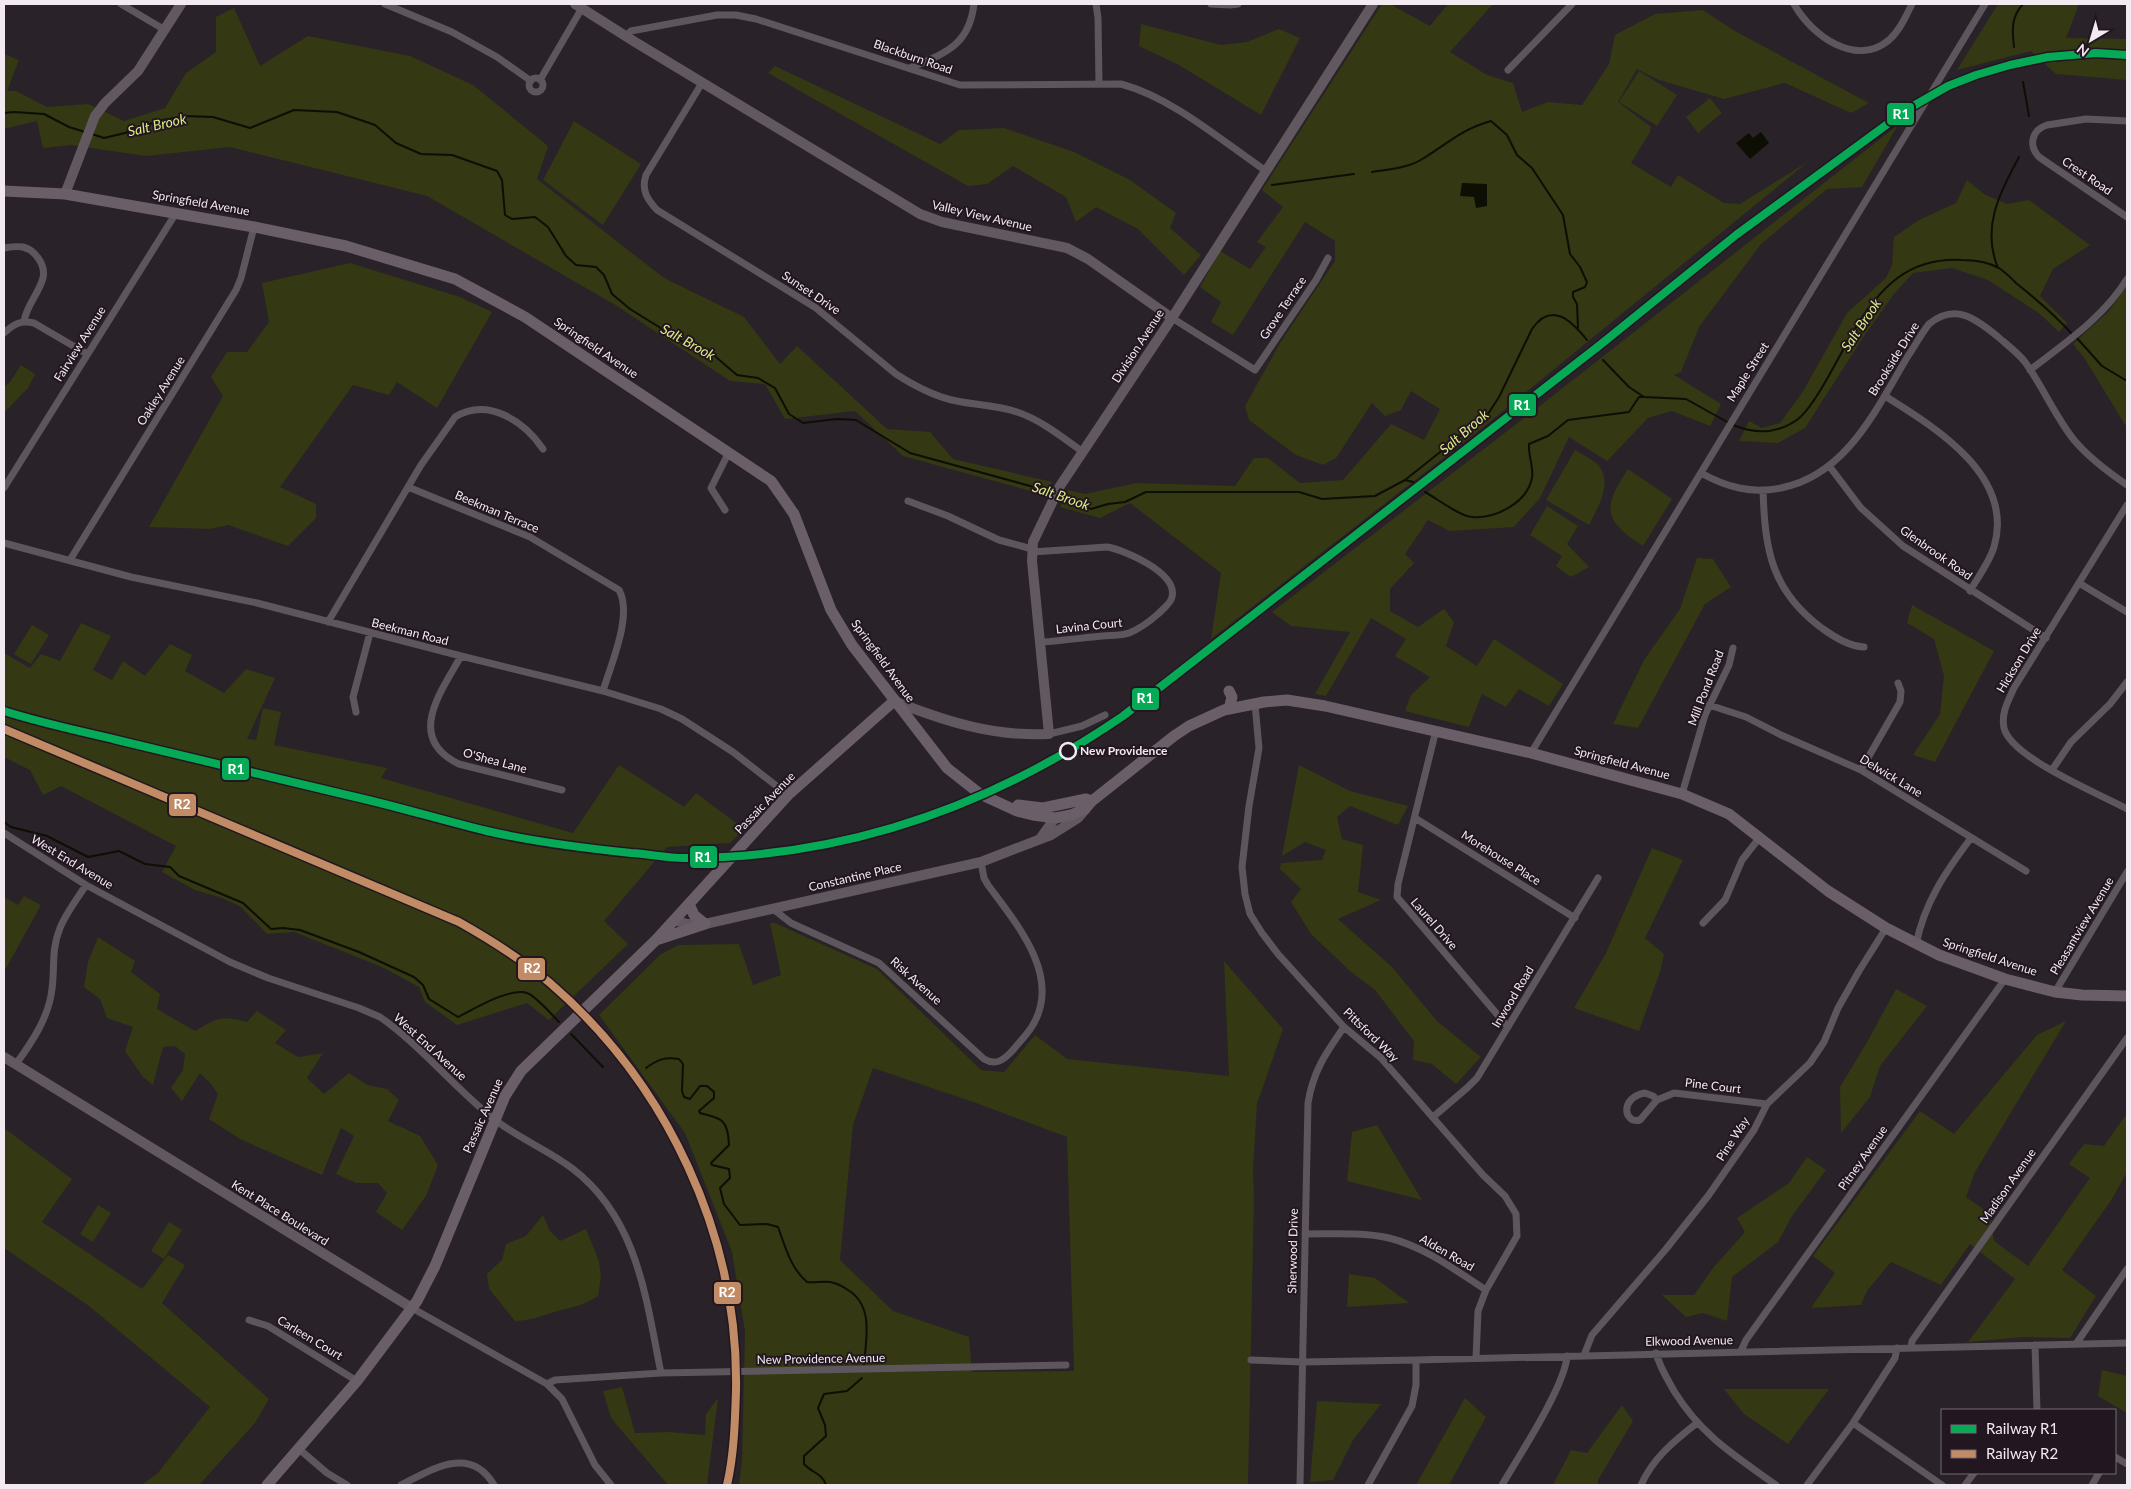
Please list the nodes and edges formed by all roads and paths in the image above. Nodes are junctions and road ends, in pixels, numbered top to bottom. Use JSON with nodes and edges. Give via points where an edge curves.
{"nodes":[{"id":1,"x":121,"y":4,"type":"edge"},
{"id":2,"x":181,"y":4,"type":"edge"},
{"id":3,"x":385,"y":4,"type":"edge"},
{"id":4,"x":974,"y":4,"type":"edge"},
{"id":5,"x":1096,"y":4,"type":"edge"},
{"id":6,"x":1211,"y":4,"type":"edge"},
{"id":7,"x":1238,"y":4,"type":"edge"},
{"id":8,"x":1373,"y":4,"type":"edge"},
{"id":9,"x":1572,"y":4,"type":"edge"},
{"id":10,"x":1794,"y":4,"type":"edge"},
{"id":11,"x":1912,"y":4,"type":"edge"},
{"id":12,"x":1985,"y":4,"type":"edge"},
{"id":13,"x":578,"y":6,"type":"edge"},
{"id":14,"x":165,"y":30,"type":"junction"},
{"id":15,"x":626,"y":36,"type":"junction"},
{"id":16,"x":910,"y":68,"type":"junction"},
{"id":17,"x":1508,"y":70,"type":"dead end"},
{"id":18,"x":540,"y":80,"type":"junction"},
{"id":19,"x":531,"y":81,"type":"junction"},
{"id":20,"x":702,"y":83,"type":"junction"},
{"id":21,"x":1099,"y":84,"type":"junction"},
{"id":22,"x":2127,"y":121,"type":"edge"},
{"id":23,"x":1266,"y":171,"type":"junction"},
{"id":24,"x":4,"y":191,"type":"edge"},
{"id":25,"x":65,"y":194,"type":"junction"},
{"id":26,"x":176,"y":213,"type":"junction"},
{"id":27,"x":2127,"y":217,"type":"edge"},
{"id":28,"x":254,"y":227,"type":"junction"},
{"id":29,"x":4,"y":248,"type":"edge"},
{"id":30,"x":1328,"y":258,"type":"dead end"},
{"id":31,"x":2127,"y":279,"type":"edge"},
{"id":32,"x":1172,"y":318,"type":"junction"},
{"id":33,"x":24,"y":321,"type":"junction"},
{"id":34,"x":4,"y":333,"type":"edge"},
{"id":35,"x":88,"y":354,"type":"junction"},
{"id":36,"x":1255,"y":370,"type":"joint"},
{"id":37,"x":2030,"y":370,"type":"junction"},
{"id":38,"x":1885,"y":396,"type":"junction"},
{"id":39,"x":544,"y":449,"type":"dead end"},
{"id":40,"x":729,"y":452,"type":"junction"},
{"id":41,"x":1083,"y":452,"type":"junction"},
{"id":42,"x":1830,"y":467,"type":"junction"},
{"id":43,"x":1701,"y":473,"type":"junction"},
{"id":44,"x":2127,"y":484,"type":"edge"},
{"id":45,"x":408,"y":487,"type":"junction"},
{"id":46,"x":4,"y":488,"type":"edge"},
{"id":47,"x":1763,"y":490,"type":"junction"},
{"id":48,"x":908,"y":501,"type":"dead end"},
{"id":49,"x":2127,"y":505,"type":"edge"},
{"id":50,"x":725,"y":510,"type":"dead end"},
{"id":51,"x":4,"y":543,"type":"edge"},
{"id":52,"x":1032,"y":550,"type":"junction"},
{"id":53,"x":70,"y":560,"type":"junction"},
{"id":54,"x":2079,"y":583,"type":"junction"},
{"id":55,"x":1970,"y":591,"type":"junction"},
{"id":56,"x":2127,"y":612,"type":"edge"},
{"id":57,"x":328,"y":622,"type":"junction"},
{"id":58,"x":370,"y":633,"type":"junction"},
{"id":59,"x":2046,"y":638,"type":"junction"},
{"id":60,"x":1040,"y":642,"type":"junction"},
{"id":61,"x":1733,"y":648,"type":"dead end"},
{"id":62,"x":1864,"y":648,"type":"dead end"},
{"id":63,"x":461,"y":656,"type":"junction"},
{"id":64,"x":2127,"y":682,"type":"edge"},
{"id":65,"x":1898,"y":683,"type":"dead end"},
{"id":66,"x":603,"y":690,"type":"junction"},
{"id":67,"x":1229,"y":691,"type":"dead end"},
{"id":68,"x":894,"y":701,"type":"junction"},
{"id":69,"x":1255,"y":704,"type":"junction"},
{"id":70,"x":1709,"y":705,"type":"junction"},
{"id":71,"x":1229,"y":709,"type":"junction"},
{"id":72,"x":356,"y":712,"type":"dead end"},
{"id":73,"x":1105,"y":715,"type":"dead end"},
{"id":74,"x":1436,"y":730,"type":"junction"},
{"id":75,"x":1049,"y":734,"type":"junction"},
{"id":76,"x":1531,"y":753,"type":"junction"},
{"id":77,"x":1861,"y":770,"type":"junction"},
{"id":78,"x":2052,"y":770,"type":"junction"},
{"id":79,"x":562,"y":790,"type":"dead end"},
{"id":80,"x":1682,"y":794,"type":"junction"},
{"id":81,"x":788,"y":795,"type":"junction"},
{"id":82,"x":994,"y":800,"type":"junction"},
{"id":83,"x":1086,"y":804,"type":"junction"},
{"id":84,"x":2127,"y":809,"type":"edge"},
{"id":85,"x":1055,"y":818,"type":"junction"},
{"id":86,"x":1415,"y":818,"type":"junction"},
{"id":87,"x":4,"y":833,"type":"edge"},
{"id":88,"x":1760,"y":838,"type":"junction"},
{"id":89,"x":1971,"y":838,"type":"junction"},
{"id":90,"x":1039,"y":840,"type":"junction"},
{"id":91,"x":981,"y":862,"type":"junction"},
{"id":92,"x":2026,"y":871,"type":"dead end"},
{"id":93,"x":2127,"y":872,"type":"edge"},
{"id":94,"x":1598,"y":878,"type":"dead end"},
{"id":95,"x":86,"y":885,"type":"junction"},
{"id":96,"x":689,"y":904,"type":"junction"},
{"id":97,"x":774,"y":909,"type":"junction"},
{"id":98,"x":1575,"y":918,"type":"junction"},
{"id":99,"x":674,"y":920,"type":"junction"},
{"id":100,"x":1703,"y":923,"type":"dead end"},
{"id":101,"x":705,"y":924,"type":"junction"},
{"id":102,"x":1886,"y":928,"type":"junction"},
{"id":103,"x":656,"y":940,"type":"junction"},
{"id":104,"x":1916,"y":945,"type":"junction"},
{"id":105,"x":2005,"y":979,"type":"junction"},
{"id":106,"x":2055,"y":992,"type":"junction"},
{"id":107,"x":2127,"y":996,"type":"edge"},
{"id":108,"x":1344,"y":1027,"type":"junction"},
{"id":109,"x":1508,"y":1027,"type":"junction"},
{"id":110,"x":2127,"y":1038,"type":"edge"},
{"id":111,"x":4,"y":1057,"type":"edge"},
{"id":112,"x":16,"y":1064,"type":"junction"},
{"id":113,"x":1657,"y":1100,"type":"junction"},
{"id":114,"x":1767,"y":1104,"type":"junction"},
{"id":115,"x":1433,"y":1117,"type":"junction"},
{"id":116,"x":494,"y":1120,"type":"junction"},
{"id":117,"x":1305,"y":1234,"type":"junction"},
{"id":118,"x":2127,"y":1269,"type":"edge"},
{"id":119,"x":1486,"y":1290,"type":"junction"},
{"id":120,"x":412,"y":1308,"type":"junction"},
{"id":121,"x":249,"y":1320,"type":"dead end"},
{"id":122,"x":2127,"y":1343,"type":"edge"},
{"id":123,"x":2076,"y":1344,"type":"junction"},
{"id":124,"x":2035,"y":1345,"type":"junction"},
{"id":125,"x":1897,"y":1348,"type":"junction"},
{"id":126,"x":1911,"y":1348,"type":"junction"},
{"id":127,"x":1741,"y":1351,"type":"junction"},
{"id":128,"x":1656,"y":1353,"type":"junction"},
{"id":129,"x":1584,"y":1355,"type":"junction"},
{"id":130,"x":1567,"y":1356,"type":"junction"},
{"id":131,"x":1476,"y":1358,"type":"junction"},
{"id":132,"x":1251,"y":1360,"type":"dead end"},
{"id":133,"x":1416,"y":1360,"type":"junction"},
{"id":134,"x":1302,"y":1362,"type":"junction"},
{"id":135,"x":1066,"y":1365,"type":"dead end"},
{"id":136,"x":661,"y":1373,"type":"junction"},
{"id":137,"x":358,"y":1381,"type":"junction"},
{"id":138,"x":547,"y":1384,"type":"junction"},
{"id":139,"x":2037,"y":1409,"type":"edge"},
{"id":140,"x":1697,"y":1423,"type":"junction"},
{"id":141,"x":1854,"y":1423,"type":"junction"},
{"id":142,"x":299,"y":1449,"type":"junction"},
{"id":143,"x":2116,"y":1458,"type":"edge"},
{"id":144,"x":2127,"y":1464,"type":"edge"},
{"id":145,"x":1973,"y":1474,"type":"edge"},
{"id":146,"x":2098,"y":1474,"type":"edge"},
{"id":147,"x":267,"y":1485,"type":"edge"},
{"id":148,"x":347,"y":1485,"type":"edge"},
{"id":149,"x":401,"y":1485,"type":"edge"},
{"id":150,"x":494,"y":1485,"type":"edge"},
{"id":151,"x":611,"y":1485,"type":"edge"},
{"id":152,"x":1300,"y":1485,"type":"edge"},
{"id":153,"x":1368,"y":1485,"type":"edge"},
{"id":154,"x":1502,"y":1485,"type":"edge"},
{"id":155,"x":1641,"y":1485,"type":"edge"},
{"id":156,"x":1776,"y":1485,"type":"edge"},
{"id":157,"x":1807,"y":1485,"type":"edge"},
{"id":158,"x":1942,"y":1485,"type":"edge"},
{"id":159,"x":1965,"y":1485,"type":"edge"},
{"id":160,"x":2092,"y":1485,"type":"edge"}],
"edges":[{"from":1,"to":14,"type":"street"},
{"from":2,"to":14,"type":"street"},
{"from":3,"to":19,"type":"street","via":[[452,32],[498,57]]},
{"from":4,"to":16,"type":"street","via":[[972,20],[958,43],[947,52]]},
{"from":5,"to":21,"type":"street"},
{"from":6,"to":7,"type":"street"},
{"from":8,"to":23,"type":"street","name":"Division Avenue"},
{"from":9,"to":17,"type":"street"},
{"from":10,"to":11,"type":"street","via":[[1803,19],[1822,36],[1844,47],[1864,51],[1890,39]]},
{"from":12,"to":43,"type":"street","name":"Maple Street"},
{"from":13,"to":15,"type":"street"},
{"from":13,"to":18,"type":"street"},
{"from":14,"to":25,"type":"street","via":[[138,71],[95,116]]},
{"from":15,"to":16,"type":"street","name":"Blackburn Road","via":[[631,31],[717,15],[736,15]]},
{"from":15,"to":20,"type":"street","name":"Valley View Avenue"},
{"from":16,"to":21,"type":"street","name":"Blackburn Road","via":[[960,85]]},
{"from":18,"to":19,"type":"street"},
{"from":18,"to":19,"type":"street","via":[[542,86],[536,92],[530,89]]},
{"from":20,"to":32,"type":"street","name":"Valley View Avenue","via":[[920,214],[942,222],[1067,248]]},
{"from":20,"to":41,"type":"street","name":"Sunset Drive","via":[[646,175],[643,184],[646,194],[657,210],[816,308],[910,383],[938,396],[1024,414]]},
{"from":21,"to":23,"type":"street","name":"Blackburn Road","via":[[1121,84],[1165,101]]},
{"from":22,"to":27,"type":"street","name":"Crest Road","via":[[2086,119],[2045,126],[2034,135],[2032,146],[2035,153]]},
{"from":23,"to":32,"type":"street","name":"Division Avenue"},
{"from":24,"to":25,"type":"main road","name":"Springfield Avenue"},
{"from":25,"to":26,"type":"main road","name":"Springfield Avenue"},
{"from":26,"to":28,"type":"main road","name":"Springfield Avenue"},
{"from":26,"to":35,"type":"street","name":"Fairview Avenue"},
{"from":28,"to":40,"type":"main road","name":"Springfield Avenue","via":[[346,246],[455,279],[525,317]]},
{"from":28,"to":53,"type":"street","name":"Oakley Avenue","via":[[236,290]]},
{"from":29,"to":33,"type":"street","via":[[28,249],[38,257],[43,268],[42,280]]},
{"from":30,"to":36,"type":"street","name":"Grove Terrace"},
{"from":31,"to":37,"type":"street","via":[[2080,332]]},
{"from":32,"to":36,"type":"street","name":"Valley View Avenue"},
{"from":32,"to":41,"type":"street","name":"Division Avenue"},
{"from":33,"to":34,"type":"street"},
{"from":33,"to":35,"type":"street","via":[[44,328]]},
{"from":35,"to":46,"type":"street","name":"Fairview Avenue"},
{"from":37,"to":38,"type":"street","name":"Brookside Drive","via":[[2007,345],[1975,320],[1961,314],[1949,314],[1924,330]]},
{"from":37,"to":44,"type":"street","name":"Brookside Drive","via":[[2076,442]]},
{"from":38,"to":42,"type":"street","name":"Brookside Drive","via":[[1856,440]]},
{"from":38,"to":55,"type":"street","via":[[1946,438],[1980,472],[1993,496],[1997,519],[1994,544]]},
{"from":39,"to":45,"type":"street","via":[[507,415],[482,410],[461,413],[420,465]]},
{"from":40,"to":50,"type":"street","via":[[711,488]]},
{"from":40,"to":68,"type":"main road","name":"Springfield Avenue","via":[[771,481],[788,502],[835,617],[862,660]]},
{"from":41,"to":52,"type":"street","name":"Division Avenue","via":[[1060,486]]},
{"from":42,"to":47,"type":"street","name":"Brookside Drive","via":[[1800,483]]},
{"from":42,"to":55,"type":"street","name":"Glenbrook Road","via":[[1845,490],[1878,525]]},
{"from":43,"to":47,"type":"street","name":"Brookside Drive","via":[[1726,486]]},
{"from":43,"to":76,"type":"street","name":"Maple Street"},
{"from":45,"to":57,"type":"street"},
{"from":45,"to":66,"type":"street","name":"Beekman Terrace","via":[[534,539],[619,590],[624,604],[623,622]]},
{"from":47,"to":62,"type":"street","via":[[1768,551],[1786,591],[1815,623],[1853,646]]},
{"from":48,"to":52,"type":"street","via":[[993,538]]},
{"from":49,"to":54,"type":"street","name":"Hickson Drive"},
{"from":51,"to":53,"type":"street","name":"Beekman Road"},
{"from":52,"to":60,"type":"street","name":"Division Avenue"},
{"from":52,"to":60,"type":"street","name":"Lavina Court","via":[[1118,549],[1137,557],[1164,576],[1173,590],[1171,600],[1160,612],[1127,634]]},
{"from":53,"to":57,"type":"street","name":"Beekman Road"},
{"from":54,"to":56,"type":"street"},
{"from":54,"to":59,"type":"street","name":"Hickson Drive"},
{"from":55,"to":59,"type":"street","name":"Glenbrook Road"},
{"from":57,"to":58,"type":"street","name":"Beekman Road"},
{"from":58,"to":63,"type":"street","name":"Beekman Road"},
{"from":58,"to":72,"type":"street","via":[[353,697]]},
{"from":59,"to":78,"type":"street","name":"Hickson Drive","via":[[2014,688],[2003,715],[2006,734],[2014,745]]},
{"from":60,"to":75,"type":"street","name":"Division Avenue"},
{"from":61,"to":70,"type":"street","name":"Mill Pond Road","via":[[1729,666]]},
{"from":63,"to":66,"type":"street","name":"Beekman Road"},
{"from":63,"to":79,"type":"street","name":"O'Shea Lane","via":[[431,714],[431,734],[436,744],[449,759],[459,764]]},
{"from":64,"to":78,"type":"street","via":[[2110,704],[2071,742]]},
{"from":65,"to":77,"type":"street","via":[[1900,702]]},
{"from":66,"to":81,"type":"street","name":"Beekman Road","via":[[682,719]]},
{"from":67,"to":71,"type":"main road","via":[[1232,697]]},
{"from":68,"to":75,"type":"street","via":[[960,725],[1002,732]]},
{"from":68,"to":81,"type":"main road","name":"Passaic Avenue"},
{"from":68,"to":82,"type":"main road","name":"Springfield Avenue","via":[[946,768]]},
{"from":69,"to":71,"type":"main road","name":"Springfield Avenue"},
{"from":69,"to":74,"type":"main road","name":"Springfield Avenue","via":[[1287,700]]},
{"from":69,"to":108,"type":"street","name":"Pittsford Way","via":[[1259,748],[1242,867],[1244,894],[1250,914],[1262,933]]},
{"from":70,"to":77,"type":"street","name":"Delwick Lane","via":[[1746,717]]},
{"from":70,"to":80,"type":"street","name":"Mill Pond Road"},
{"from":71,"to":83,"type":"main road","name":"Springfield Avenue","via":[[1189,726]]},
{"from":73,"to":75,"type":"street","via":[[1082,726]]},
{"from":74,"to":76,"type":"main road","name":"Springfield Avenue"},
{"from":74,"to":86,"type":"street","name":"Laurel Drive"},
{"from":76,"to":80,"type":"main road","name":"Springfield Avenue"},
{"from":77,"to":89,"type":"street","name":"Delwick Lane"},
{"from":78,"to":84,"type":"street","name":"Hickson Drive"},
{"from":80,"to":88,"type":"main road","name":"Springfield Avenue","via":[[1729,814]]},
{"from":81,"to":96,"type":"main road","name":"Passaic Avenue"},
{"from":82,"to":83,"type":"main road","name":"Springfield Avenue","via":[[1043,808]]},
{"from":82,"to":85,"type":"main road","name":"Springfield Avenue","via":[[1017,811]]},
{"from":83,"to":85,"type":"main road","name":"Springfield Avenue"},
{"from":83,"to":90,"type":"street","name":"Constantine Place","via":[[1058,832]]},
{"from":85,"to":90,"type":"street"},
{"from":86,"to":98,"type":"street","name":"Morehouse Place"},
{"from":86,"to":109,"type":"street","name":"Laurel Drive","via":[[1398,884],[1398,897]]},
{"from":87,"to":95,"type":"street","name":"West End Avenue"},
{"from":88,"to":100,"type":"street","via":[[1742,860],[1725,900]]},
{"from":88,"to":102,"type":"main road","name":"Springfield Avenue","via":[[1828,891]]},
{"from":89,"to":92,"type":"street","name":"Delwick Lane"},
{"from":89,"to":104,"type":"street","via":[[1928,904]]},
{"from":90,"to":91,"type":"street","name":"Constantine Place"},
{"from":91,"to":97,"type":"street","name":"Constantine Place"},
{"from":91,"to":97,"type":"street","name":"Risk Avenue","via":[[984,878],[1030,946],[1041,977],[1036,1021],[1007,1057],[998,1062],[984,1059],[879,963],[790,923]]},
{"from":93,"to":106,"type":"street","name":"Pleasantview Avenue"},
{"from":94,"to":98,"type":"street","name":"Inwood Road"},
{"from":95,"to":112,"type":"street","via":[[60,928],[52,954],[52,989],[44,1017]]},
{"from":95,"to":116,"type":"street","name":"West End Avenue","via":[[251,972],[380,1017]]},
{"from":96,"to":99,"type":"main road","name":"Passaic Avenue"},
{"from":96,"to":101,"type":"main road","via":[[694,915]]},
{"from":97,"to":101,"type":"street","name":"Constantine Place"},
{"from":98,"to":109,"type":"street","name":"Inwood Road"},
{"from":99,"to":101,"type":"street","name":"Constantine Place"},
{"from":99,"to":103,"type":"main road","name":"Passaic Avenue"},
{"from":101,"to":103,"type":"main road"},
{"from":102,"to":104,"type":"main road","name":"Springfield Avenue"},
{"from":102,"to":114,"type":"street","name":"Pine Way","via":[[1858,971],[1824,1042],[1810,1063]]},
{"from":103,"to":116,"type":"main road","name":"Passaic Avenue","via":[[532,1058],[512,1083]]},
{"from":104,"to":105,"type":"main road","name":"Springfield Avenue"},
{"from":105,"to":106,"type":"main road","name":"Springfield Avenue"},
{"from":105,"to":127,"type":"street","name":"Pitney Avenue"},
{"from":106,"to":107,"type":"main road","name":"Springfield Avenue"},
{"from":108,"to":115,"type":"street","name":"Pittsford Way","via":[[1381,1058]]},
{"from":108,"to":117,"type":"street","name":"Sherwood Drive","via":[[1322,1059],[1310,1090]]},
{"from":109,"to":115,"type":"street","name":"Inwood Road","via":[[1477,1078]]},
{"from":110,"to":126,"type":"street","name":"Madison Avenue","via":[[1912,1341]]},
{"from":111,"to":112,"type":"street","name":"Kent Place Boulevard"},
{"from":112,"to":120,"type":"street","name":"Kent Place Boulevard"},
{"from":113,"to":113,"type":"street","name":"Pine Court","via":[[1645,1093],[1633,1097],[1627,1107],[1629,1118],[1640,1120]]},
{"from":113,"to":114,"type":"street","name":"Pine Court","via":[[1674,1093]]},
{"from":114,"to":129,"type":"street","name":"Pine Way","via":[[1754,1130],[1708,1196],[1592,1335]]},
{"from":115,"to":119,"type":"street","name":"Pittsford Way","via":[[1505,1196],[1516,1214],[1518,1236]]},
{"from":116,"to":120,"type":"main road","name":"Passaic Avenue","via":[[435,1266]]},
{"from":116,"to":136,"type":"street","name":"West End Avenue","via":[[572,1168],[587,1180],[614,1213],[628,1238],[640,1272]]},
{"from":117,"to":119,"type":"street","name":"Alden Road","via":[[1369,1235],[1402,1242],[1428,1253]]},
{"from":117,"to":134,"type":"street","name":"Sherwood Drive"},
{"from":118,"to":123,"type":"street"},
{"from":119,"to":131,"type":"street","name":"Pittsford Way","via":[[1476,1320]]},
{"from":120,"to":137,"type":"main road","name":"Passaic Avenue"},
{"from":120,"to":138,"type":"street","name":"Kent Place Boulevard"},
{"from":121,"to":137,"type":"street","name":"Carleen Court","via":[[268,1326]]},
{"from":122,"to":123,"type":"street","name":"Elkwood Avenue"},
{"from":123,"to":124,"type":"street","name":"Elkwood Avenue"},
{"from":124,"to":126,"type":"street","name":"Elkwood Avenue"},
{"from":124,"to":139,"type":"street"},
{"from":125,"to":126,"type":"street","name":"Elkwood Avenue"},
{"from":125,"to":127,"type":"street","name":"Elkwood Avenue"},
{"from":125,"to":141,"type":"street","via":[[1895,1358]]},
{"from":127,"to":128,"type":"street","name":"Elkwood Avenue"},
{"from":128,"to":129,"type":"street","name":"Elkwood Avenue"},
{"from":128,"to":140,"type":"street","via":[[1660,1368]]},
{"from":129,"to":130,"type":"street","name":"Elkwood Avenue"},
{"from":130,"to":131,"type":"street","name":"Elkwood Avenue"},
{"from":130,"to":154,"type":"street","via":[[1567,1365],[1548,1406]]},
{"from":131,"to":133,"type":"street","name":"Elkwood Avenue"},
{"from":132,"to":134,"type":"street","name":"Elkwood Avenue"},
{"from":133,"to":134,"type":"street","name":"Elkwood Avenue"},
{"from":133,"to":153,"type":"street","via":[[1412,1406]]},
{"from":134,"to":152,"type":"street","name":"Sherwood Drive"},
{"from":135,"to":136,"type":"street","name":"New Providence Avenue"},
{"from":136,"to":138,"type":"street","name":"New Providence Avenue","via":[[555,1380]]},
{"from":137,"to":142,"type":"main road","name":"Passaic Avenue"},
{"from":138,"to":151,"type":"street","name":"Kent Place Boulevard","via":[[562,1399],[594,1465]]},
{"from":140,"to":155,"type":"street","via":[[1660,1454]]},
{"from":140,"to":156,"type":"street","via":[[1723,1447]]},
{"from":141,"to":157,"type":"street"},
{"from":141,"to":158,"type":"street"},
{"from":142,"to":147,"type":"main road","name":"Passaic Avenue"},
{"from":142,"to":148,"type":"street"},
{"from":143,"to":144,"type":"street"},
{"from":145,"to":159,"type":"street"},
{"from":146,"to":160,"type":"street"},
{"from":149,"to":150,"type":"street","via":[[437,1466],[453,1463],[479,1470]]}]}
